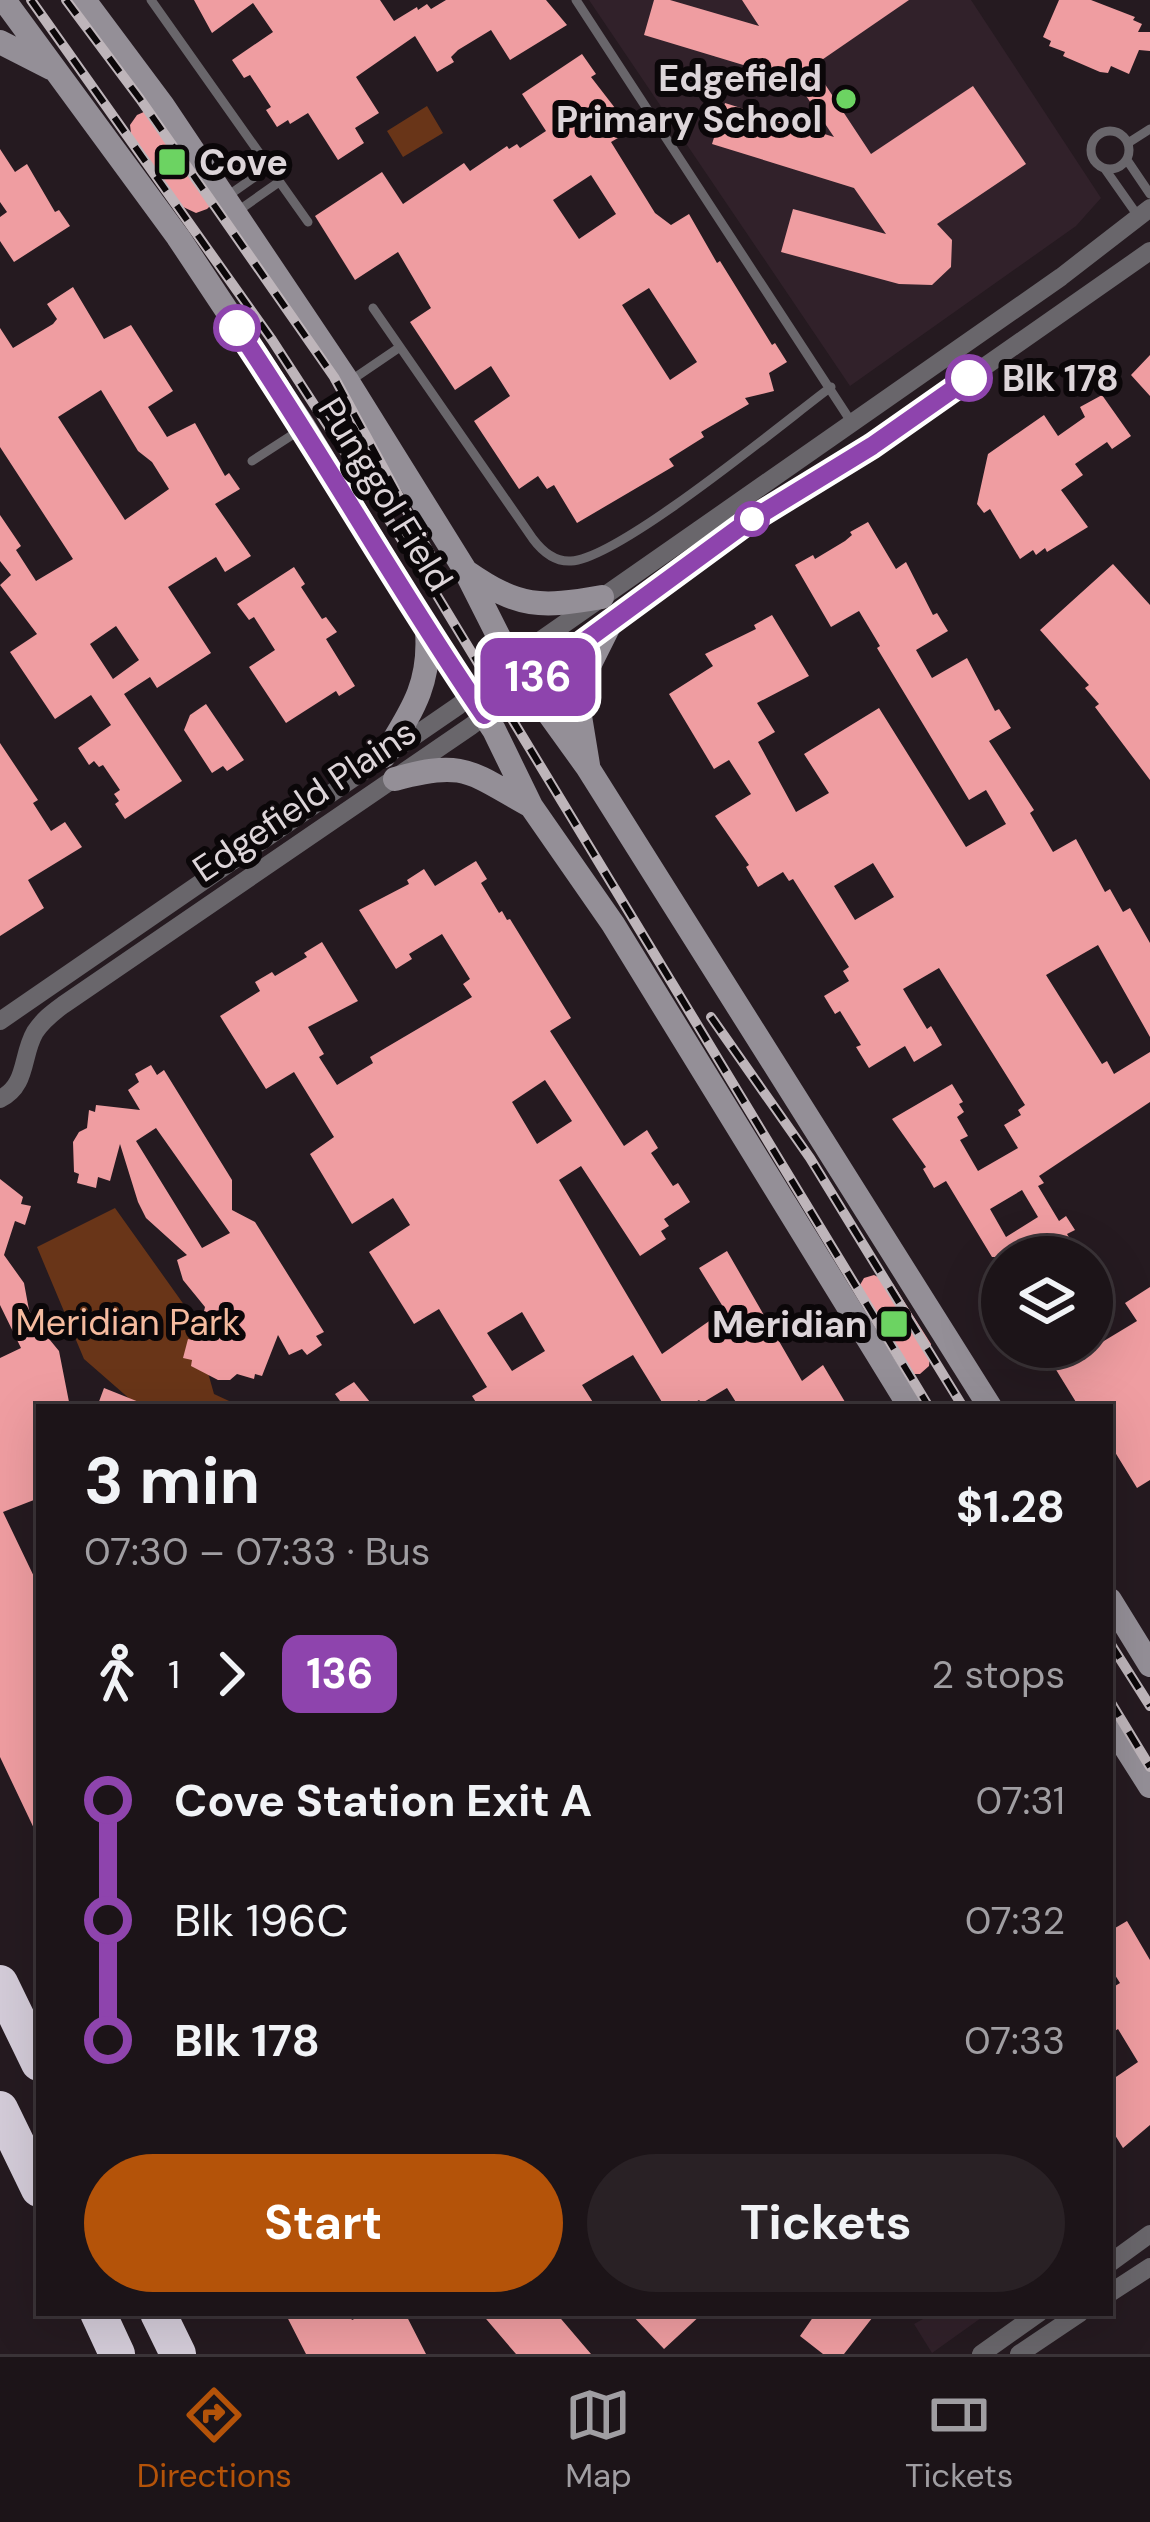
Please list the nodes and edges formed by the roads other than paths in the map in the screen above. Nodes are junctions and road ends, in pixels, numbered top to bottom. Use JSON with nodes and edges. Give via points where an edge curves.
{"nodes":[{"id":1,"x":4,"y":0,"type":"edge"},
{"id":2,"x":84,"y":0,"type":"edge"},
{"id":3,"x":151,"y":0,"type":"edge"},
{"id":4,"x":576,"y":0,"type":"edge"},
{"id":5,"x":0,"y":42,"type":"edge"},
{"id":6,"x":53,"y":69,"type":"junction"},
{"id":7,"x":1150,"y":129,"type":"edge"},
{"id":8,"x":1128,"y":143,"type":"junction"},
{"id":9,"x":1127,"y":160,"type":"junction"},
{"id":10,"x":269,"y":167,"type":"junction"},
{"id":11,"x":1105,"y":169,"type":"junction"},
{"id":12,"x":279,"y":182,"type":"junction"},
{"id":13,"x":1150,"y":194,"type":"edge"},
{"id":14,"x":230,"y":206,"type":"junction"},
{"id":15,"x":1144,"y":212,"type":"edge"},
{"id":16,"x":308,"y":222,"type":"dead end"},
{"id":17,"x":1150,"y":250,"type":"edge"},
{"id":18,"x":373,"y":308,"type":"dead end"},
{"id":19,"x":400,"y":347,"type":"junction"},
{"id":20,"x":348,"y":382,"type":"junction"},
{"id":21,"x":831,"y":387,"type":"junction"},
{"id":22,"x":852,"y":423,"type":"junction"},
{"id":23,"x":304,"y":427,"type":"junction"},
{"id":24,"x":252,"y":461,"type":"dead end"},
{"id":25,"x":465,"y":570,"type":"junction"},
{"id":26,"x":602,"y":597,"type":"junction"},
{"id":27,"x":610,"y":624,"type":"junction"},
{"id":28,"x":427,"y":629,"type":"junction"},
{"id":29,"x":511,"y":661,"type":"junction"},
{"id":30,"x":526,"y":684,"type":"junction"},
{"id":31,"x":477,"y":705,"type":"junction"},
{"id":32,"x":389,"y":767,"type":"junction"},
{"id":33,"x":588,"y":768,"type":"junction"},
{"id":34,"x":531,"y":806,"type":"junction"},
{"id":35,"x":0,"y":1021,"type":"edge"},
{"id":36,"x":0,"y":1099,"type":"edge"},
{"id":37,"x":908,"y":1404,"type":"edge"},
{"id":38,"x":988,"y":1404,"type":"edge"},
{"id":39,"x":1113,"y":1605,"type":"edge"},
{"id":40,"x":1150,"y":1665,"type":"edge"},
{"id":41,"x":1113,"y":1728,"type":"edge"},
{"id":42,"x":1150,"y":1786,"type":"edge"},
{"id":43,"x":0,"y":1983,"type":"edge"},
{"id":44,"x":36,"y":2057,"type":"edge"},
{"id":45,"x":0,"y":2109,"type":"edge"},
{"id":46,"x":36,"y":2183,"type":"edge"},
{"id":47,"x":1150,"y":2234,"type":"edge"},
{"id":48,"x":1113,"y":2261,"type":"edge"},
{"id":49,"x":1150,"y":2267,"type":"edge"},
{"id":50,"x":1113,"y":2291,"type":"edge"},
{"id":51,"x":99,"y":2316,"type":"edge"},
{"id":52,"x":159,"y":2316,"type":"edge"},
{"id":53,"x":1035,"y":2316,"type":"edge"},
{"id":54,"x":1076,"y":2316,"type":"edge"},
{"id":55,"x":117,"y":2354,"type":"edge"},
{"id":56,"x":178,"y":2354,"type":"edge"},
{"id":57,"x":981,"y":2354,"type":"edge"},
{"id":58,"x":1019,"y":2354,"type":"edge"}],
"edges":[{"from":1,"to":6,"type":"street","name":"Punggol Field"},
{"from":2,"to":14,"type":"street","name":"Punggol Field"},
{"from":3,"to":10,"type":"lane"},
{"from":4,"to":21,"type":"lane"},
{"from":5,"to":6,"type":"street"},
{"from":6,"to":23,"type":"street","name":"Punggol Field"},
{"from":7,"to":8,"type":"lane"},
{"from":8,"to":9,"type":"lane"},
{"from":8,"to":11,"type":"lane","via":[[1116,131],[1099,134],[1092,158]]},
{"from":9,"to":11,"type":"lane"},
{"from":9,"to":13,"type":"lane"},
{"from":10,"to":12,"type":"lane"},
{"from":10,"to":14,"type":"lane"},
{"from":11,"to":15,"type":"lane"},
{"from":12,"to":14,"type":"lane"},
{"from":12,"to":16,"type":"lane"},
{"from":14,"to":20,"type":"street","name":"Punggol Field"},
{"from":15,"to":22,"type":"street","name":"Edgefield Plains"},
{"from":17,"to":27,"type":"street","name":"Edgefield Plains"},
{"from":18,"to":19,"type":"lane"},
{"from":19,"to":20,"type":"lane"},
{"from":19,"to":21,"type":"lane","via":[[541,549],[572,561],[631,536]]},
{"from":20,"to":25,"type":"street","name":"Punggol Field"},
{"from":21,"to":22,"type":"lane"},
{"from":22,"to":26,"type":"street","name":"Edgefield Plains"},
{"from":23,"to":24,"type":"lane"},
{"from":23,"to":28,"type":"street","name":"Punggol Field"},
{"from":25,"to":26,"type":"street","via":[[526,605]]},
{"from":25,"to":29,"type":"street","name":"Punggol Field"},
{"from":26,"to":29,"type":"street","name":"Edgefield Plains"},
{"from":27,"to":30,"type":"street","name":"Edgefield Plains"},
{"from":27,"to":33,"type":"street","via":[[576,692]]},
{"from":28,"to":31,"type":"street","name":"Punggol Field"},
{"from":28,"to":32,"type":"street","via":[[426,679]]},
{"from":29,"to":30,"type":"street","name":"Punggol Field"},
{"from":29,"to":31,"type":"street","name":"Edgefield Plains"},
{"from":30,"to":31,"type":"street","name":"Edgefield Plains"},
{"from":30,"to":33,"type":"street","name":"Punggol Field"},
{"from":31,"to":32,"type":"street","name":"Edgefield Plains"},
{"from":31,"to":34,"type":"street","name":"Punggol Field"},
{"from":32,"to":34,"type":"street","via":[[457,768]]},
{"from":32,"to":35,"type":"street","name":"Edgefield Plains"},
{"from":32,"to":36,"type":"street","name":"Edgefield Plains","via":[[46,1018],[19,1084]]},
{"from":33,"to":38,"type":"street","name":"Punggol Field"},
{"from":34,"to":37,"type":"street","name":"Punggol Field","via":[[614,924]]},
{"from":39,"to":40,"type":"street"},
{"from":41,"to":42,"type":"street"},
{"from":43,"to":44,"type":"highway"},
{"from":45,"to":46,"type":"highway"},
{"from":47,"to":48,"type":"street"},
{"from":49,"to":50,"type":"street"},
{"from":51,"to":55,"type":"highway"},
{"from":52,"to":56,"type":"highway"},
{"from":53,"to":57,"type":"street"},
{"from":54,"to":58,"type":"street"}]}
